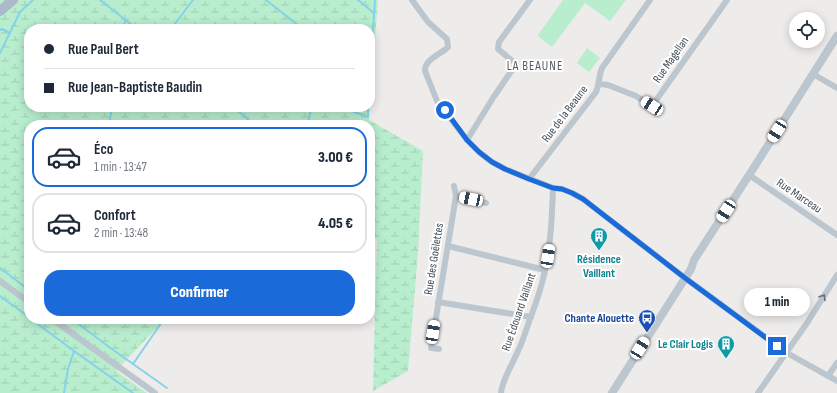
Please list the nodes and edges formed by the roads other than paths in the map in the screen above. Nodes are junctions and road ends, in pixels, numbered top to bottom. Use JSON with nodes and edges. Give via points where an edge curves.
{"nodes":[{"id":1,"x":5,"y":0,"type":"edge"},
{"id":2,"x":13,"y":0,"type":"edge"},
{"id":3,"x":412,"y":0,"type":"edge"},
{"id":4,"x":530,"y":0,"type":"edge"},
{"id":5,"x":650,"y":0,"type":"edge"},
{"id":6,"x":727,"y":0,"type":"edge"},
{"id":7,"x":0,"y":4,"type":"edge"},
{"id":8,"x":0,"y":11,"type":"edge"},
{"id":9,"x":837,"y":36,"type":"edge"},
{"id":10,"x":813,"y":74,"type":"junction"},
{"id":11,"x":600,"y":84,"type":"junction"},
{"id":12,"x":837,"y":88,"type":"edge"},
{"id":13,"x":467,"y":140,"type":"junction"},
{"id":14,"x":749,"y":175,"type":"junction"},
{"id":15,"x":529,"y":179,"type":"junction"},
{"id":16,"x":454,"y":186,"type":"dead end"},
{"id":17,"x":553,"y":188,"type":"junction"},
{"id":18,"x":456,"y":196,"type":"junction"},
{"id":19,"x":486,"y":203,"type":"dead end"},
{"id":20,"x":837,"y":235,"type":"edge"},
{"id":21,"x":448,"y":246,"type":"junction"},
{"id":22,"x":546,"y":270,"type":"junction"},
{"id":23,"x":837,"y":275,"type":"edge"},
{"id":24,"x":685,"y":278,"type":"junction"},
{"id":25,"x":0,"y":281,"type":"edge"},
{"id":26,"x":24,"y":298,"type":"edge"},
{"id":27,"x":438,"y":302,"type":"junction"},
{"id":28,"x":531,"y":317,"type":"junction"},
{"id":29,"x":59,"y":324,"type":"edge"},
{"id":30,"x":439,"y":349,"type":"dead end"},
{"id":31,"x":787,"y":353,"type":"junction"},
{"id":32,"x":837,"y":363,"type":"edge"},
{"id":33,"x":828,"y":376,"type":"junction"},
{"id":34,"x":837,"y":381,"type":"edge"},
{"id":35,"x":155,"y":393,"type":"edge"},
{"id":36,"x":501,"y":393,"type":"edge"},
{"id":37,"x":612,"y":393,"type":"edge"},
{"id":38,"x":758,"y":393,"type":"edge"}],
"edges":[{"from":1,"to":7,"type":"main road"},
{"from":2,"to":8,"type":"main road"},
{"from":3,"to":13,"type":"street","via":[[428,22],[447,39],[448,47],[427,63],[425,71],[437,101]]},
{"from":4,"to":13,"type":"street","via":[[499,42],[498,49],[516,64]]},
{"from":5,"to":11,"type":"street","name":"Rue de la Beaune","via":[[602,68]]},
{"from":6,"to":11,"type":"street","name":"Rue Magellan","via":[[652,106],[636,96]]},
{"from":9,"to":10,"type":"street"},
{"from":10,"to":12,"type":"street"},
{"from":10,"to":14,"type":"street"},
{"from":11,"to":15,"type":"street","name":"Rue de la Beaune"},
{"from":13,"to":15,"type":"street","via":[[492,162]]},
{"from":14,"to":20,"type":"street","name":"Rue Marceau"},
{"from":14,"to":24,"type":"street"},
{"from":15,"to":17,"type":"street"},
{"from":16,"to":18,"type":"street"},
{"from":17,"to":22,"type":"street","name":"Rue Édouard Vaillant"},
{"from":17,"to":24,"type":"street","via":[[562,189],[583,199]]},
{"from":18,"to":19,"type":"street"},
{"from":18,"to":21,"type":"street","name":"Rue des Goëlettes"},
{"from":21,"to":22,"type":"street"},
{"from":21,"to":27,"type":"street","name":"Rue des Goëlettes"},
{"from":22,"to":28,"type":"street","name":"Rue Édouard Vaillant"},
{"from":31,"to":23,"type":"street","one_way":true},
{"from":24,"to":31,"type":"street"},
{"from":24,"to":37,"type":"street"},
{"from":25,"to":26,"type":"street"},
{"from":27,"to":28,"type":"street"},
{"from":27,"to":30,"type":"street","name":"Rue des Goëlettes","via":[[431,348]]},
{"from":28,"to":36,"type":"street","name":"Rue Édouard Vaillant"},
{"from":29,"to":35,"type":"street"},
{"from":31,"to":33,"type":"street"},
{"from":31,"to":38,"type":"street"},
{"from":32,"to":33,"type":"street"},
{"from":33,"to":34,"type":"street"}]}
